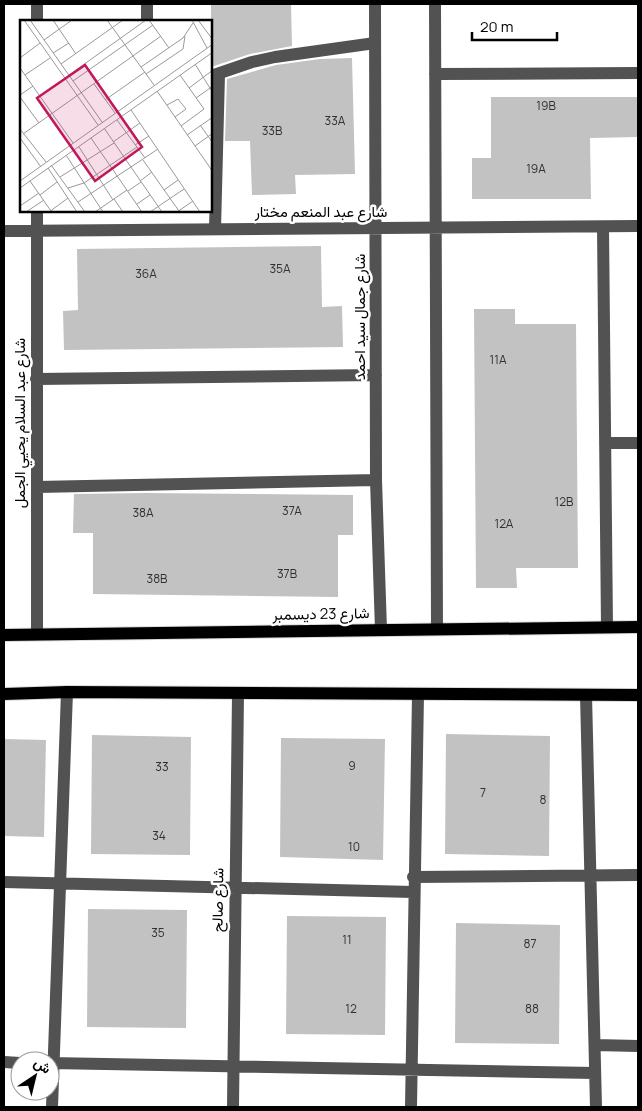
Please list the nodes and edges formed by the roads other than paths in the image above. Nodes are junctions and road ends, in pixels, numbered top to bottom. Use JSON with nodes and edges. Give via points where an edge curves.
{"nodes":[{"id":1,"x":37,"y":4,"type":"edge"},
{"id":2,"x":147,"y":4,"type":"edge"},
{"id":3,"x":375,"y":4,"type":"edge"},
{"id":4,"x":435,"y":4,"type":"edge"},
{"id":5,"x":37,"y":20,"type":"edge"},
{"id":6,"x":147,"y":20,"type":"edge"},
{"id":7,"x":375,"y":43,"type":"junction"},
{"id":8,"x":638,"y":72,"type":"edge"},
{"id":9,"x":435,"y":74,"type":"junction"},
{"id":10,"x":215,"y":75,"type":"edge"},
{"id":11,"x":37,"y":212,"type":"edge"},
{"id":12,"x":638,"y":226,"type":"edge"},
{"id":13,"x":603,"y":227,"type":"junction"},
{"id":14,"x":376,"y":228,"type":"junction"},
{"id":15,"x":436,"y":228,"type":"junction"},
{"id":16,"x":215,"y":229,"type":"junction"},
{"id":17,"x":37,"y":230,"type":"junction"},
{"id":18,"x":4,"y":231,"type":"edge"},
{"id":19,"x":376,"y":375,"type":"junction"},
{"id":20,"x":36,"y":379,"type":"junction"},
{"id":21,"x":605,"y":443,"type":"junction"},
{"id":22,"x":638,"y":443,"type":"edge"},
{"id":23,"x":376,"y":480,"type":"junction"},
{"id":24,"x":37,"y":486,"type":"junction"},
{"id":25,"x":606,"y":627,"type":"junction"},
{"id":26,"x":638,"y":627,"type":"edge"},
{"id":27,"x":437,"y":629,"type":"junction"},
{"id":28,"x":381,"y":630,"type":"junction"},
{"id":29,"x":37,"y":634,"type":"junction"},
{"id":30,"x":4,"y":635,"type":"edge"},
{"id":31,"x":67,"y":692,"type":"junction"},
{"id":32,"x":4,"y":694,"type":"edge"},
{"id":33,"x":238,"y":694,"type":"junction"},
{"id":34,"x":418,"y":695,"type":"junction"},
{"id":35,"x":586,"y":695,"type":"junction"},
{"id":36,"x":638,"y":695,"type":"edge"},
{"id":37,"x":589,"y":875,"type":"junction"},
{"id":38,"x":638,"y":875,"type":"edge"},
{"id":39,"x":414,"y":877,"type":"junction"},
{"id":40,"x":4,"y":882,"type":"edge"},
{"id":41,"x":58,"y":882,"type":"junction"},
{"id":42,"x":234,"y":887,"type":"junction"},
{"id":43,"x":414,"y":892,"type":"junction"},
{"id":44,"x":595,"y":1045,"type":"junction"},
{"id":45,"x":638,"y":1046,"type":"edge"},
{"id":46,"x":52,"y":1051,"type":"edge"},
{"id":47,"x":60,"y":1063,"type":"edge"},
{"id":48,"x":233,"y":1067,"type":"junction"},
{"id":49,"x":412,"y":1070,"type":"junction"},
{"id":50,"x":595,"y":1073,"type":"junction"},
{"id":51,"x":233,"y":1107,"type":"edge"},
{"id":52,"x":412,"y":1107,"type":"edge"},
{"id":53,"x":596,"y":1107,"type":"edge"}],
"edges":[{"from":1,"to":5,"type":"street"},
{"from":2,"to":6,"type":"street"},
{"from":3,"to":7,"type":"street","name":"شارع جمال سيد احمد"},
{"from":4,"to":9,"type":"street"},
{"from":7,"to":10,"type":"street","via":[[274,57]]},
{"from":7,"to":14,"type":"street","name":"شارع جمال سيد احمد"},
{"from":8,"to":9,"type":"street"},
{"from":9,"to":15,"type":"street"},
{"from":10,"to":16,"type":"street"},
{"from":11,"to":17,"type":"street","name":"شارع عبد السلام يحيي الجمل"},
{"from":12,"to":13,"type":"street","name":"شارع عبد المنعم مختار"},
{"from":13,"to":15,"type":"street","name":"شارع عبد المنعم مختار"},
{"from":13,"to":21,"type":"street"},
{"from":14,"to":15,"type":"street","name":"شارع عبد المنعم مختار"},
{"from":14,"to":16,"type":"street","name":"شارع عبد المنعم مختار"},
{"from":14,"to":19,"type":"street","name":"شارع جمال سيد احمد"},
{"from":15,"to":27,"type":"street"},
{"from":16,"to":17,"type":"street","name":"شارع عبد المنعم مختار"},
{"from":17,"to":18,"type":"street","name":"شارع عبد المنعم مختار"},
{"from":17,"to":20,"type":"street","name":"شارع عبد السلام يحيي الجمل"},
{"from":19,"to":20,"type":"street"},
{"from":19,"to":23,"type":"street","name":"شارع جمال سيد احمد"},
{"from":20,"to":24,"type":"street","name":"شارع عبد السلام يحيي الجمل"},
{"from":21,"to":22,"type":"street"},
{"from":21,"to":25,"type":"street"},
{"from":23,"to":24,"type":"street"},
{"from":23,"to":28,"type":"street","name":"شارع جمال سيد احمد"},
{"from":24,"to":29,"type":"street","name":"شارع عبد السلام يحيي الجمل"},
{"from":25,"to":26,"type":"main road","name":"شارع 23 ديسمبر"},
{"from":25,"to":27,"type":"main road","name":"شارع 23 ديسمبر"},
{"from":27,"to":28,"type":"main road","name":"شارع 23 ديسمبر"},
{"from":28,"to":29,"type":"main road","name":"شارع 23 ديسمبر"},
{"from":29,"to":30,"type":"main road","name":"شارع 23 ديسمبر"},
{"from":31,"to":32,"type":"main road"},
{"from":31,"to":33,"type":"main road"},
{"from":31,"to":41,"type":"street"},
{"from":33,"to":34,"type":"main road"},
{"from":33,"to":42,"type":"street","name":"شارع صالح"},
{"from":34,"to":35,"type":"main road"},
{"from":34,"to":39,"type":"street"},
{"from":35,"to":36,"type":"main road"},
{"from":35,"to":37,"type":"street"},
{"from":37,"to":38,"type":"street"},
{"from":37,"to":39,"type":"street"},
{"from":37,"to":44,"type":"street"},
{"from":39,"to":43,"type":"street"},
{"from":40,"to":41,"type":"street"},
{"from":41,"to":42,"type":"street"},
{"from":41,"to":46,"type":"street"},
{"from":42,"to":43,"type":"street"},
{"from":42,"to":48,"type":"street","name":"شارع صالح"},
{"from":43,"to":49,"type":"street"},
{"from":44,"to":45,"type":"street"},
{"from":44,"to":50,"type":"street"},
{"from":47,"to":48,"type":"street"},
{"from":48,"to":49,"type":"street"},
{"from":48,"to":51,"type":"street","name":"شارع صالح"},
{"from":49,"to":50,"type":"street"},
{"from":49,"to":52,"type":"street"},
{"from":50,"to":53,"type":"street"}]}
